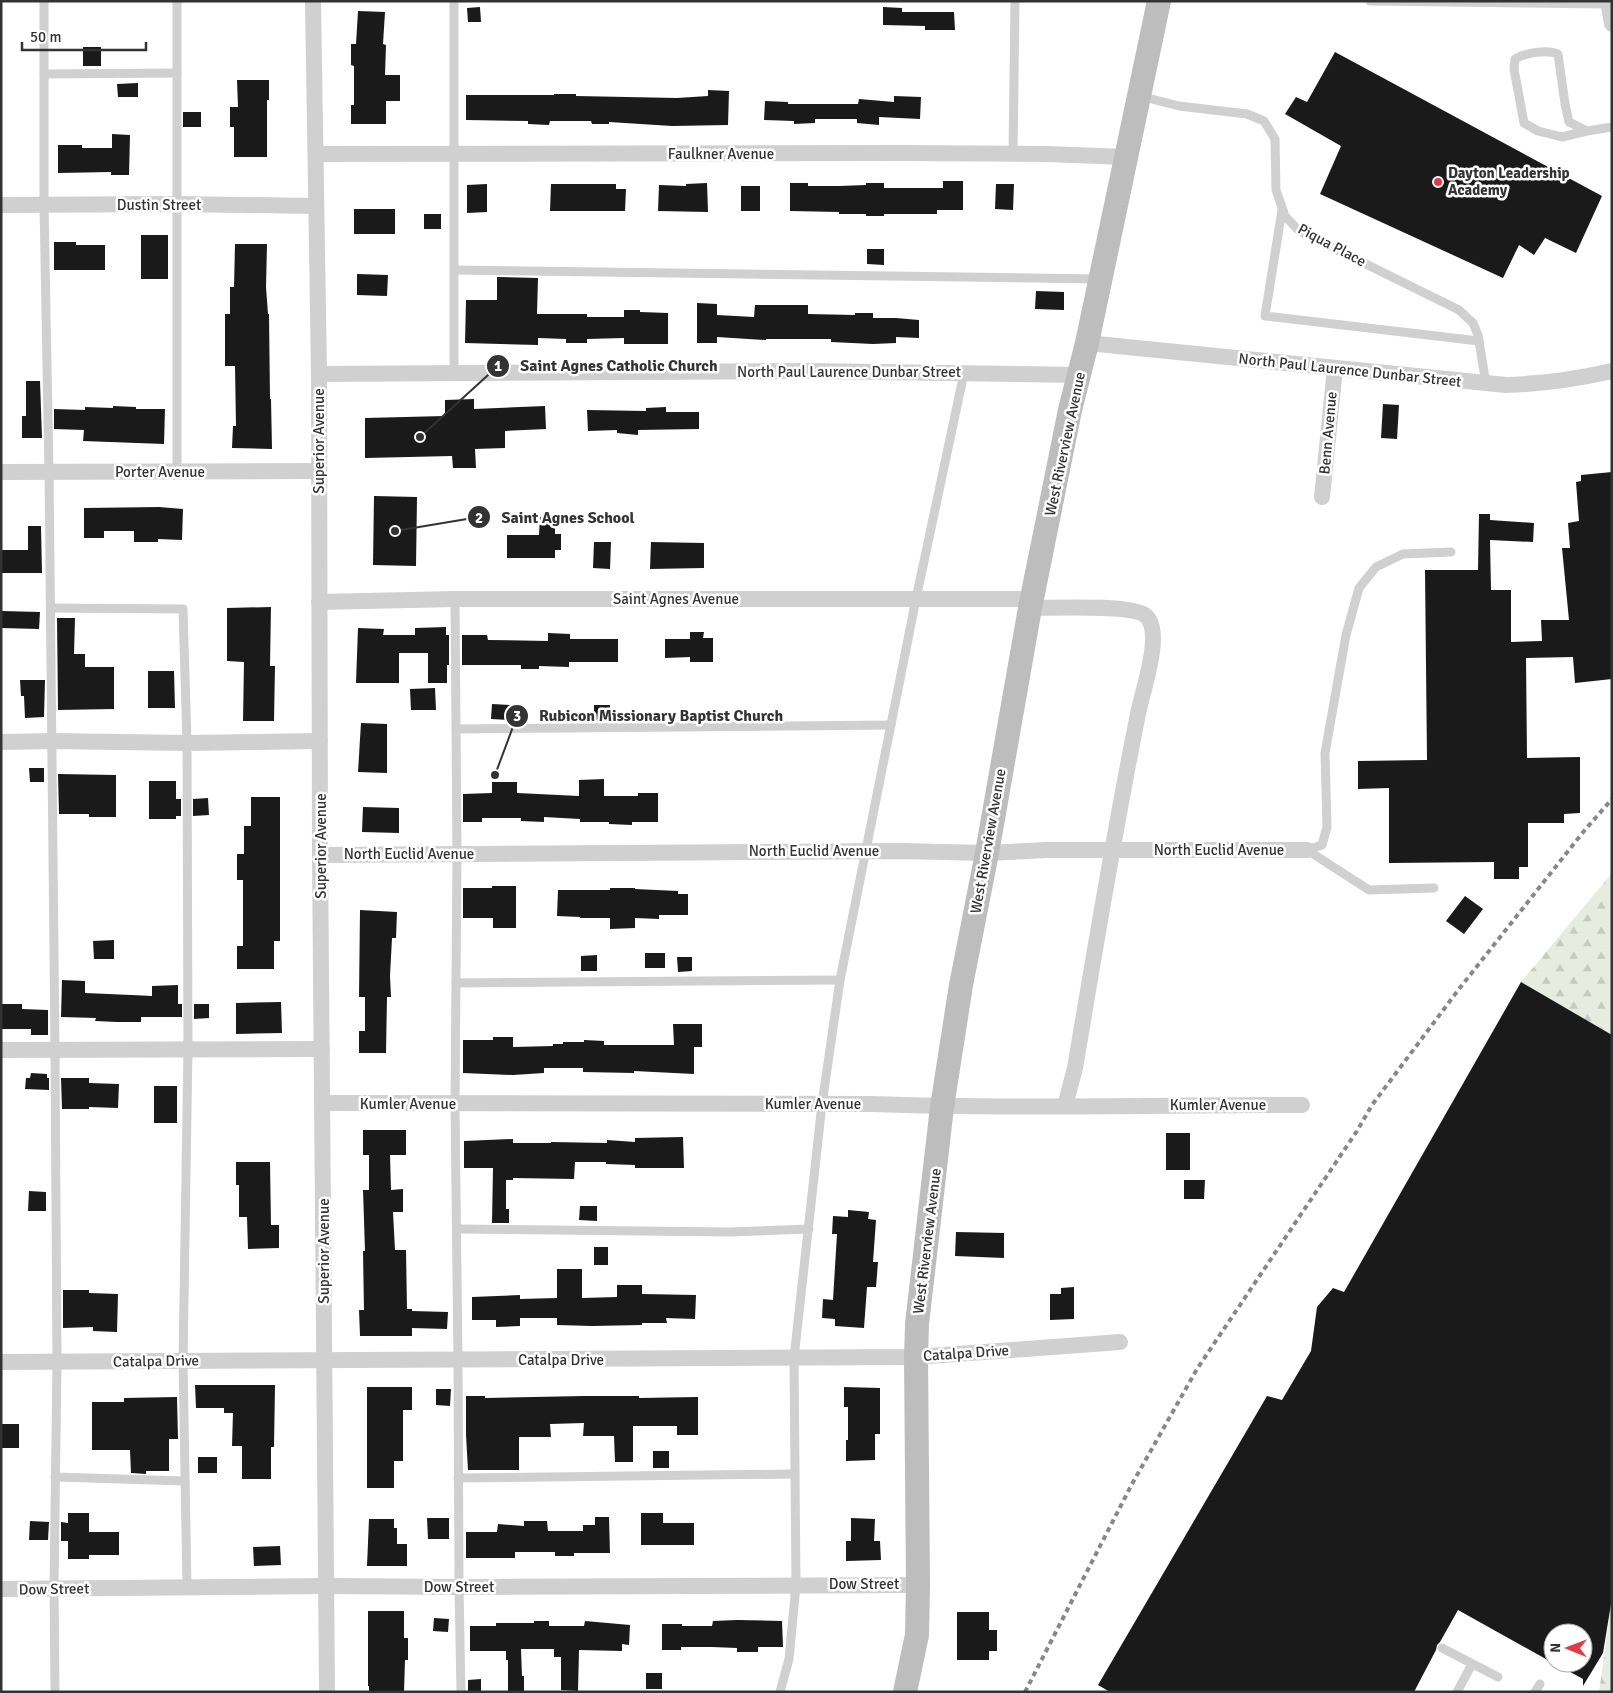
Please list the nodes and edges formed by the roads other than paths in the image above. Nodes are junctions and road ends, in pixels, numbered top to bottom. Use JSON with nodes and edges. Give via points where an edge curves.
{"nodes":[{"id":1,"x":44,"y":1,"type":"edge"},
{"id":2,"x":177,"y":1,"type":"edge"},
{"id":3,"x":312,"y":1,"type":"edge"},
{"id":4,"x":454,"y":1,"type":"edge"},
{"id":5,"x":1015,"y":1,"type":"edge"},
{"id":6,"x":1159,"y":1,"type":"edge"},
{"id":7,"x":1370,"y":1,"type":"edge"},
{"id":8,"x":1608,"y":3,"type":"edge"},
{"id":9,"x":1612,"y":24,"type":"edge"},
{"id":10,"x":177,"y":73,"type":"junction"},
{"id":11,"x":44,"y":74,"type":"junction"},
{"id":12,"x":1138,"y":96,"type":"junction"},
{"id":13,"x":1612,"y":128,"type":"edge"},
{"id":14,"x":1586,"y":130,"type":"junction"},
{"id":15,"x":316,"y":154,"type":"junction"},
{"id":16,"x":454,"y":154,"type":"junction"},
{"id":17,"x":1013,"y":154,"type":"junction"},
{"id":18,"x":1126,"y":157,"type":"junction"},
{"id":19,"x":176,"y":204,"type":"junction"},
{"id":20,"x":44,"y":205,"type":"junction"},
{"id":21,"x":1,"y":206,"type":"edge"},
{"id":22,"x":316,"y":206,"type":"junction"},
{"id":23,"x":1282,"y":208,"type":"junction"},
{"id":24,"x":455,"y":270,"type":"junction"},
{"id":25,"x":1100,"y":279,"type":"junction"},
{"id":26,"x":1479,"y":341,"type":"junction"},
{"id":27,"x":1087,"y":343,"type":"junction"},
{"id":28,"x":1335,"y":368,"type":"junction"},
{"id":29,"x":1612,"y":371,"type":"edge"},
{"id":30,"x":454,"y":372,"type":"junction"},
{"id":31,"x":964,"y":373,"type":"junction"},
{"id":32,"x":319,"y":374,"type":"junction"},
{"id":33,"x":1079,"y":375,"type":"junction"},
{"id":34,"x":1486,"y":384,"type":"junction"},
{"id":35,"x":50,"y":471,"type":"junction"},
{"id":36,"x":319,"y":471,"type":"junction"},
{"id":37,"x":1,"y":472,"type":"edge"},
{"id":38,"x":177,"y":472,"type":"junction"},
{"id":39,"x":1322,"y":497,"type":"dead end"},
{"id":40,"x":1452,"y":552,"type":"dead end"},
{"id":41,"x":455,"y":599,"type":"junction"},
{"id":42,"x":916,"y":599,"type":"junction"},
{"id":43,"x":319,"y":602,"type":"junction"},
{"id":44,"x":1031,"y":603,"type":"junction"},
{"id":45,"x":51,"y":608,"type":"junction"},
{"id":46,"x":891,"y":725,"type":"junction"},
{"id":47,"x":456,"y":729,"type":"junction"},
{"id":48,"x":320,"y":740,"type":"junction"},
{"id":49,"x":52,"y":741,"type":"junction"},
{"id":50,"x":1,"y":742,"type":"edge"},
{"id":51,"x":187,"y":743,"type":"junction"},
{"id":52,"x":1112,"y":850,"type":"junction"},
{"id":53,"x":1307,"y":850,"type":"junction"},
{"id":54,"x":865,"y":851,"type":"junction"},
{"id":55,"x":987,"y":853,"type":"junction"},
{"id":56,"x":457,"y":854,"type":"junction"},
{"id":57,"x":320,"y":855,"type":"junction"},
{"id":58,"x":1434,"y":888,"type":"dead end"},
{"id":59,"x":840,"y":980,"type":"junction"},
{"id":60,"x":456,"y":984,"type":"junction"},
{"id":61,"x":188,"y":1049,"type":"junction"},
{"id":62,"x":322,"y":1049,"type":"junction"},
{"id":63,"x":1,"y":1050,"type":"edge"},
{"id":64,"x":56,"y":1050,"type":"junction"},
{"id":65,"x":323,"y":1103,"type":"junction"},
{"id":66,"x":822,"y":1104,"type":"junction"},
{"id":67,"x":455,"y":1105,"type":"junction"},
{"id":68,"x":1302,"y":1105,"type":"dead end"},
{"id":69,"x":1065,"y":1106,"type":"junction"},
{"id":70,"x":942,"y":1107,"type":"junction"},
{"id":71,"x":809,"y":1228,"type":"junction"},
{"id":72,"x":456,"y":1229,"type":"junction"},
{"id":73,"x":1120,"y":1342,"type":"dead end"},
{"id":74,"x":916,"y":1357,"type":"junction"},
{"id":75,"x":794,"y":1358,"type":"junction"},
{"id":76,"x":324,"y":1360,"type":"junction"},
{"id":77,"x":458,"y":1360,"type":"junction"},
{"id":78,"x":183,"y":1361,"type":"junction"},
{"id":79,"x":1,"y":1362,"type":"edge"},
{"id":80,"x":57,"y":1362,"type":"junction"},
{"id":81,"x":795,"y":1474,"type":"junction"},
{"id":82,"x":55,"y":1477,"type":"junction"},
{"id":83,"x":458,"y":1478,"type":"junction"},
{"id":84,"x":185,"y":1481,"type":"junction"},
{"id":85,"x":796,"y":1585,"type":"junction"},
{"id":86,"x":918,"y":1585,"type":"junction"},
{"id":87,"x":326,"y":1586,"type":"junction"},
{"id":88,"x":459,"y":1587,"type":"junction"},
{"id":89,"x":54,"y":1588,"type":"junction"},
{"id":90,"x":187,"y":1588,"type":"junction"},
{"id":91,"x":1,"y":1589,"type":"edge"},
{"id":92,"x":1442,"y":1648,"type":"dead end"},
{"id":93,"x":1472,"y":1664,"type":"junction"},
{"id":94,"x":1498,"y":1677,"type":"dead end"},
{"id":95,"x":55,"y":1692,"type":"edge"},
{"id":96,"x":327,"y":1692,"type":"edge"},
{"id":97,"x":461,"y":1692,"type":"edge"},
{"id":98,"x":780,"y":1692,"type":"edge"},
{"id":99,"x":905,"y":1692,"type":"edge"},
{"id":100,"x":1457,"y":1692,"type":"edge"}],
"edges":[{"from":1,"to":11,"type":"lane"},
{"from":2,"to":10,"type":"lane"},
{"from":3,"to":15,"type":"street","name":"Superior Avenue"},
{"from":4,"to":16,"type":"lane"},
{"from":5,"to":17,"type":"lane"},
{"from":6,"to":12,"type":"street","name":"West Riverview Avenue"},
{"from":7,"to":8,"type":"lane"},
{"from":8,"to":9,"type":"street"},
{"from":10,"to":11,"type":"lane"},
{"from":10,"to":19,"type":"lane"},
{"from":11,"to":20,"type":"lane"},
{"from":12,"to":18,"type":"street","name":"West Riverview Avenue"},
{"from":12,"to":23,"type":"lane","name":"Piqua Place","via":[[1179,106],[1247,114],[1264,121],[1275,139],[1276,190]]},
{"from":13,"to":14,"type":"lane"},
{"from":14,"to":14,"type":"lane","via":[[1562,137],[1538,131],[1524,123],[1515,59],[1552,51],[1558,54],[1570,122]]},
{"from":15,"to":16,"type":"street","name":"Faulkner Avenue"},
{"from":15,"to":22,"type":"street","name":"Superior Avenue"},
{"from":16,"to":17,"type":"street","name":"Faulkner Avenue"},
{"from":16,"to":24,"type":"lane"},
{"from":17,"to":18,"type":"street","name":"Faulkner Avenue"},
{"from":18,"to":25,"type":"street","name":"West Riverview Avenue"},
{"from":19,"to":20,"type":"street","name":"Dustin Street"},
{"from":19,"to":22,"type":"street","name":"Dustin Street"},
{"from":19,"to":38,"type":"lane"},
{"from":20,"to":21,"type":"street","name":"Dustin Street"},
{"from":20,"to":35,"type":"lane"},
{"from":22,"to":32,"type":"street","name":"Superior Avenue"},
{"from":23,"to":26,"type":"lane","name":"Piqua Place","via":[[1284,216],[1299,231],[1459,310],[1473,323]]},
{"from":23,"to":26,"type":"lane","via":[[1265,316]]},
{"from":24,"to":25,"type":"lane"},
{"from":24,"to":30,"type":"lane"},
{"from":25,"to":27,"type":"street","name":"West Riverview Avenue"},
{"from":26,"to":34,"type":"lane","name":"Piqua Place"},
{"from":27,"to":28,"type":"street","name":"North Paul Laurence Dunbar Street"},
{"from":27,"to":33,"type":"street","name":"West Riverview Avenue"},
{"from":28,"to":34,"type":"street","name":"North Paul Laurence Dunbar Street"},
{"from":28,"to":39,"type":"street","name":"Benn Avenue"},
{"from":29,"to":34,"type":"street","name":"North Paul Laurence Dunbar Street","via":[[1535,384]]},
{"from":30,"to":31,"type":"street","name":"North Paul Laurence Dunbar Street"},
{"from":30,"to":32,"type":"street","name":"North Paul Laurence Dunbar Street"},
{"from":31,"to":33,"type":"street","name":"North Paul Laurence Dunbar Street"},
{"from":31,"to":42,"type":"lane"},
{"from":32,"to":36,"type":"street","name":"Superior Avenue"},
{"from":33,"to":44,"type":"street","name":"West Riverview Avenue"},
{"from":35,"to":37,"type":"street","name":"Porter Avenue"},
{"from":35,"to":38,"type":"street","name":"Porter Avenue"},
{"from":35,"to":45,"type":"lane"},
{"from":36,"to":38,"type":"street","name":"Porter Avenue"},
{"from":36,"to":43,"type":"street","name":"Superior Avenue"},
{"from":40,"to":53,"type":"lane","via":[[1402,554],[1376,567],[1359,588],[1346,635],[1326,753],[1328,827],[1322,844]]},
{"from":41,"to":42,"type":"street","name":"Saint Agnes Avenue"},
{"from":41,"to":43,"type":"street","name":"Saint Agnes Avenue"},
{"from":41,"to":47,"type":"lane"},
{"from":42,"to":44,"type":"street","name":"Saint Agnes Avenue"},
{"from":42,"to":46,"type":"lane"},
{"from":43,"to":48,"type":"street","name":"Superior Avenue"},
{"from":44,"to":52,"type":"street","name":"Saint Agnes Avenue","via":[[1137,610],[1152,624],[1153,648]]},
{"from":44,"to":55,"type":"street","name":"West Riverview Avenue"},
{"from":45,"to":49,"type":"lane"},
{"from":45,"to":51,"type":"lane","via":[[183,609]]},
{"from":46,"to":47,"type":"lane"},
{"from":46,"to":54,"type":"lane"},
{"from":47,"to":56,"type":"lane"},
{"from":48,"to":51,"type":"street"},
{"from":48,"to":57,"type":"street","name":"Superior Avenue"},
{"from":49,"to":50,"type":"street"},
{"from":49,"to":51,"type":"street"},
{"from":49,"to":64,"type":"lane"},
{"from":51,"to":61,"type":"lane"},
{"from":52,"to":53,"type":"street","name":"North Euclid Avenue"},
{"from":52,"to":55,"type":"street","name":"North Euclid Avenue"},
{"from":52,"to":69,"type":"street","name":"Saint Agnes Avenue","via":[[1075,1068]]},
{"from":53,"to":58,"type":"lane","via":[[1369,890]]},
{"from":54,"to":55,"type":"street","name":"North Euclid Avenue"},
{"from":54,"to":56,"type":"street","name":"North Euclid Avenue"},
{"from":54,"to":59,"type":"lane"},
{"from":55,"to":70,"type":"street","name":"West Riverview Avenue","via":[[961,985]]},
{"from":56,"to":57,"type":"street","name":"North Euclid Avenue"},
{"from":56,"to":60,"type":"lane"},
{"from":57,"to":62,"type":"street","name":"Superior Avenue"},
{"from":59,"to":60,"type":"lane"},
{"from":59,"to":66,"type":"lane"},
{"from":60,"to":67,"type":"lane"},
{"from":61,"to":62,"type":"street"},
{"from":61,"to":64,"type":"street"},
{"from":61,"to":78,"type":"lane"},
{"from":62,"to":65,"type":"street","name":"Superior Avenue"},
{"from":63,"to":64,"type":"street"},
{"from":64,"to":80,"type":"lane"},
{"from":65,"to":67,"type":"street","name":"Kumler Avenue"},
{"from":65,"to":76,"type":"street","name":"Superior Avenue"},
{"from":66,"to":67,"type":"street","name":"Kumler Avenue"},
{"from":66,"to":70,"type":"street","name":"Kumler Avenue"},
{"from":66,"to":71,"type":"lane"},
{"from":67,"to":72,"type":"lane"},
{"from":68,"to":69,"type":"street","name":"Kumler Avenue"},
{"from":69,"to":70,"type":"street","name":"Kumler Avenue"},
{"from":70,"to":74,"type":"street","name":"West Riverview Avenue"},
{"from":71,"to":72,"type":"lane","via":[[730,1232]]},
{"from":71,"to":75,"type":"lane"},
{"from":72,"to":77,"type":"lane"},
{"from":73,"to":74,"type":"street","name":"Catalpa Drive"},
{"from":74,"to":75,"type":"street","name":"Catalpa Drive"},
{"from":74,"to":86,"type":"street","name":"West Riverview Avenue"},
{"from":75,"to":77,"type":"street","name":"Catalpa Drive"},
{"from":75,"to":81,"type":"lane"},
{"from":76,"to":77,"type":"street","name":"Catalpa Drive"},
{"from":76,"to":78,"type":"street","name":"Catalpa Drive"},
{"from":76,"to":87,"type":"street","name":"Superior Avenue"},
{"from":77,"to":83,"type":"lane"},
{"from":78,"to":80,"type":"street","name":"Catalpa Drive"},
{"from":78,"to":84,"type":"lane"},
{"from":79,"to":80,"type":"street","name":"Catalpa Drive"},
{"from":80,"to":82,"type":"lane"},
{"from":81,"to":83,"type":"lane"},
{"from":81,"to":85,"type":"lane"},
{"from":82,"to":84,"type":"lane"},
{"from":82,"to":89,"type":"lane"},
{"from":83,"to":88,"type":"lane"},
{"from":84,"to":90,"type":"lane"},
{"from":85,"to":86,"type":"street","name":"Dow Street"},
{"from":85,"to":88,"type":"street","name":"Dow Street"},
{"from":85,"to":98,"type":"lane","via":[[789,1659]]},
{"from":86,"to":99,"type":"street","name":"West Riverview Avenue","via":[[916,1635]]},
{"from":87,"to":88,"type":"street","name":"Dow Street"},
{"from":87,"to":90,"type":"street","name":"Dow Street"},
{"from":87,"to":96,"type":"street","name":"Superior Avenue"},
{"from":88,"to":97,"type":"lane"},
{"from":89,"to":90,"type":"street","name":"Dow Street"},
{"from":89,"to":91,"type":"street","name":"Dow Street"},
{"from":89,"to":95,"type":"lane"},
{"from":92,"to":93,"type":"lane"},
{"from":93,"to":94,"type":"lane"},
{"from":93,"to":100,"type":"lane"}]}
